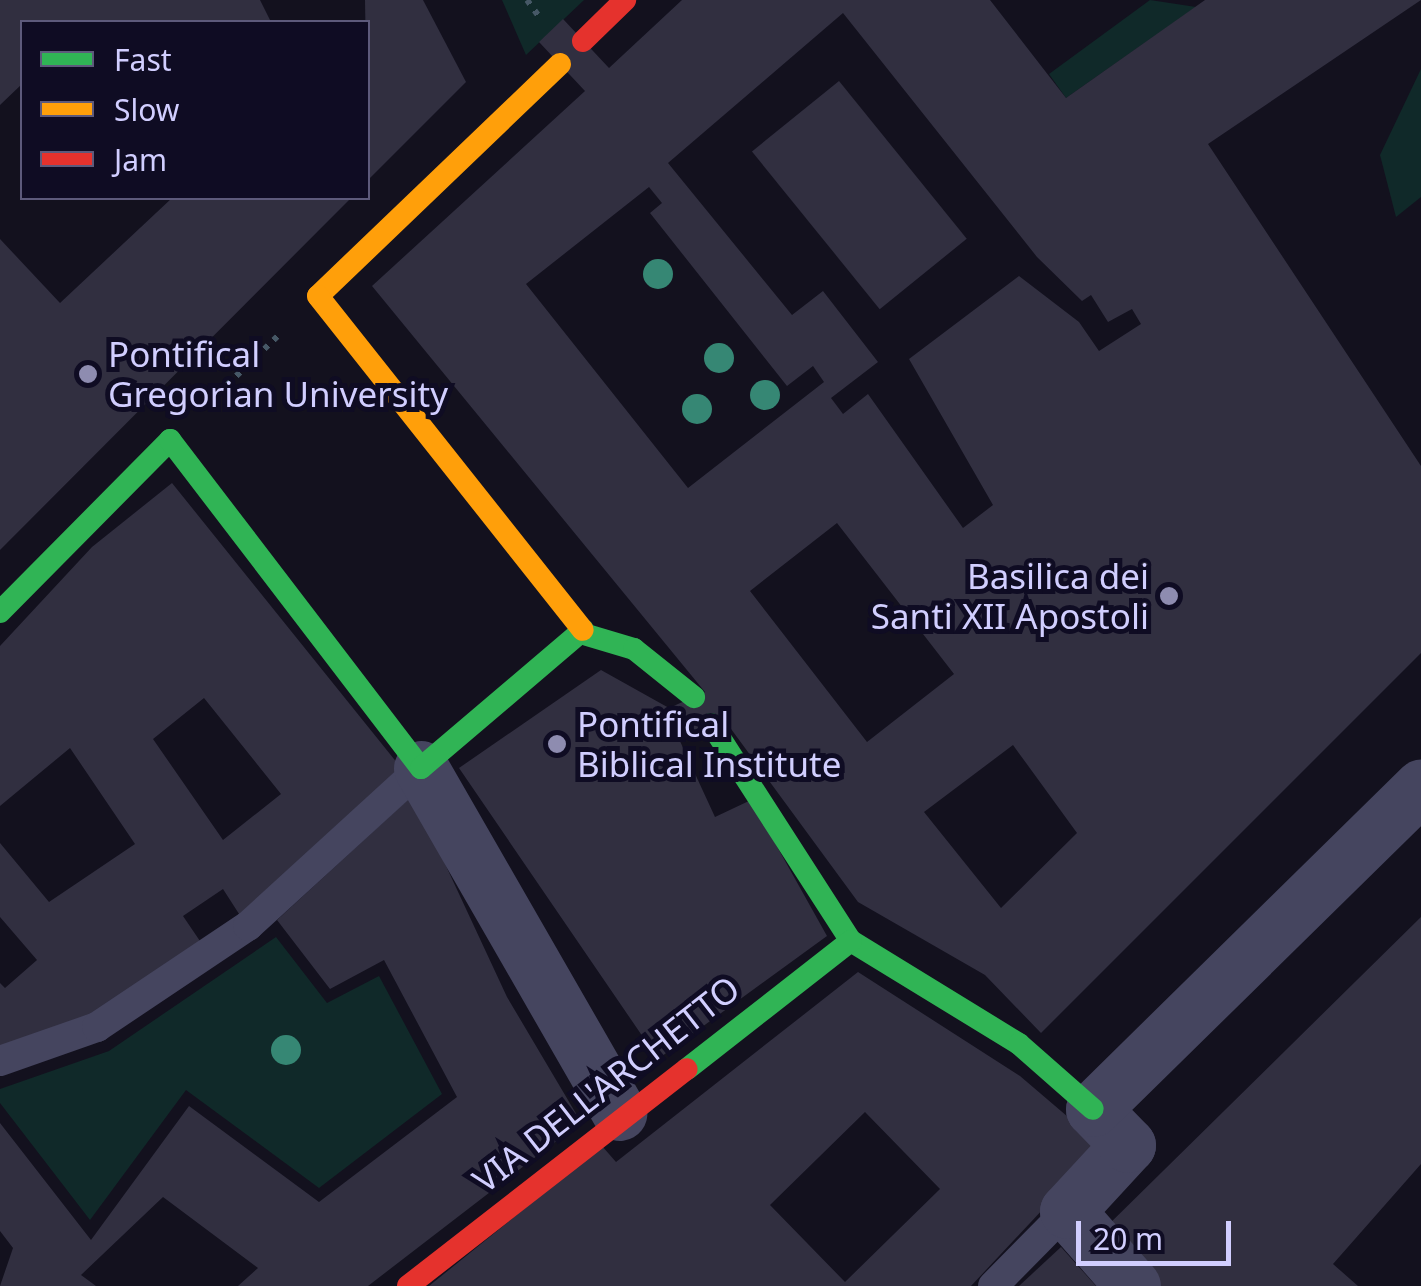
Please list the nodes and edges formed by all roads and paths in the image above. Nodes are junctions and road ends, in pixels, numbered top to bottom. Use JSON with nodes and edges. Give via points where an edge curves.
{"nodes":[{"id":1,"x":625,"y":0,"type":"edge"},
{"id":2,"x":583,"y":40,"type":"dead end"},
{"id":3,"x":560,"y":64,"type":"dead end"},
{"id":4,"x":318,"y":296,"type":"junction"},
{"id":5,"x":170,"y":440,"type":"junction"},
{"id":6,"x":0,"y":612,"type":"edge"},
{"id":7,"x":587,"y":635,"type":"junction"},
{"id":8,"x":694,"y":697,"type":"dead end"},
{"id":9,"x":711,"y":724,"type":"dead end"},
{"id":10,"x":421,"y":768,"type":"junction"},
{"id":11,"x":1421,"y":787,"type":"edge"},
{"id":12,"x":850,"y":941,"type":"junction"},
{"id":13,"x":0,"y":1061,"type":"edge"},
{"id":14,"x":1093,"y":1110,"type":"junction"},
{"id":15,"x":619,"y":1112,"type":"junction"},
{"id":16,"x":1067,"y":1211,"type":"junction"},
{"id":17,"x":408,"y":1286,"type":"edge"},
{"id":18,"x":993,"y":1286,"type":"edge"},
{"id":19,"x":1133,"y":1286,"type":"edge"}],
"edges":[{"from":1,"to":2,"type":"street"},
{"from":3,"to":4,"type":"street"},
{"from":4,"to":5,"type":"path"},
{"from":4,"to":7,"type":"street"},
{"from":5,"to":6,"type":"street"},
{"from":5,"to":10,"type":"street"},
{"from":7,"to":8,"type":"street","via":[[634,649]]},
{"from":7,"to":10,"type":"street"},
{"from":9,"to":12,"type":"street"},
{"from":10,"to":13,"type":"lane","via":[[248,926],[97,1028]]},
{"from":10,"to":15,"type":"street"},
{"from":11,"to":14,"type":"street"},
{"from":12,"to":14,"type":"street","via":[[1018,1044]]},
{"from":12,"to":15,"type":"street","name":"VIA DELL'ARCHETTO"},
{"from":14,"to":16,"type":"street","via":[[1128,1145]]},
{"from":15,"to":17,"type":"street","name":"VIA DELL'ARCHETTO"},
{"from":16,"to":18,"type":"lane"},
{"from":16,"to":19,"type":"street"}]}
